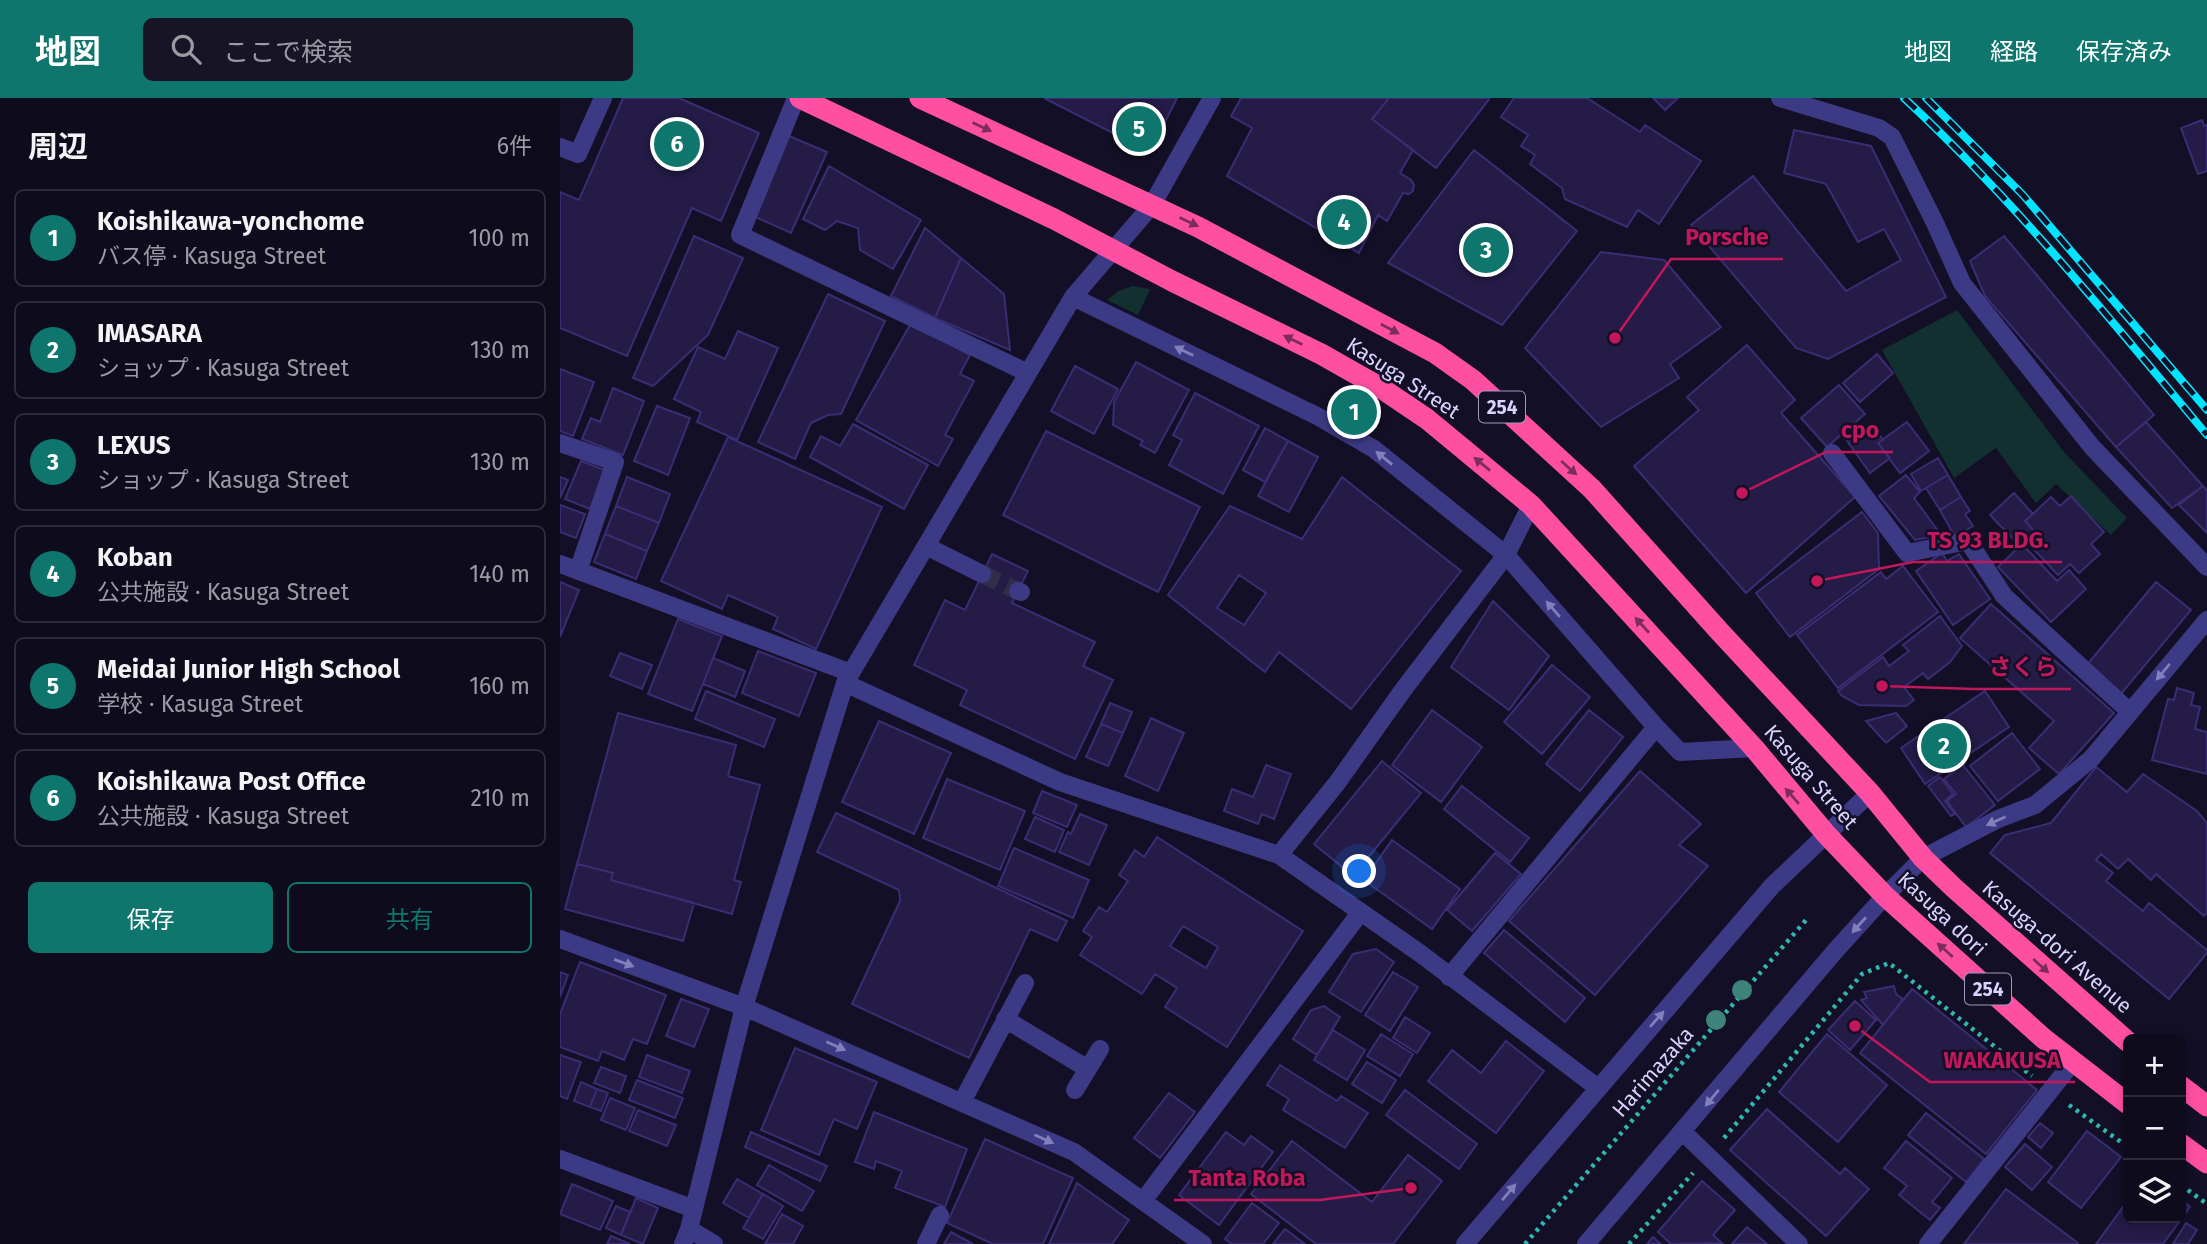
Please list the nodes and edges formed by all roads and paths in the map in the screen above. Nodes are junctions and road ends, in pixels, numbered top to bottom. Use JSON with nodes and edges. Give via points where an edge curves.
{"nodes":[{"id":1,"x":603,"y":98,"type":"edge"},
{"id":2,"x":798,"y":98,"type":"edge"},
{"id":3,"x":920,"y":98,"type":"edge"},
{"id":4,"x":1212,"y":98,"type":"edge"},
{"id":5,"x":1780,"y":98,"type":"edge"},
{"id":6,"x":560,"y":147,"type":"edge"},
{"id":7,"x":1152,"y":205,"type":"junction"},
{"id":8,"x":1113,"y":250,"type":"junction"},
{"id":9,"x":1073,"y":298,"type":"junction"},
{"id":10,"x":1028,"y":373,"type":"junction"},
{"id":11,"x":560,"y":443,"type":"edge"},
{"id":12,"x":1832,"y":453,"type":"dead end"},
{"id":13,"x":1531,"y":505,"type":"junction"},
{"id":14,"x":926,"y":546,"type":"junction"},
{"id":15,"x":1506,"y":555,"type":"junction"},
{"id":16,"x":560,"y":564,"type":"edge"},
{"id":17,"x":2207,"y":567,"type":"edge"},
{"id":18,"x":578,"y":571,"type":"junction"},
{"id":19,"x":982,"y":574,"type":"tunnel mouth"},
{"id":20,"x":2207,"y":620,"type":"edge"},
{"id":21,"x":848,"y":678,"type":"junction"},
{"id":22,"x":2130,"y":712,"type":"junction"},
{"id":23,"x":1656,"y":727,"type":"junction"},
{"id":24,"x":1754,"y":748,"type":"junction"},
{"id":25,"x":1870,"y":793,"type":"junction"},
{"id":26,"x":1826,"y":834,"type":"junction"},
{"id":27,"x":1279,"y":855,"type":"junction"},
{"id":28,"x":1923,"y":858,"type":"junction"},
{"id":29,"x":1885,"y":895,"type":"junction"},
{"id":30,"x":1360,"y":913,"type":"junction"},
{"id":31,"x":1806,"y":920,"type":"dead end"},
{"id":32,"x":560,"y":939,"type":"edge"},
{"id":33,"x":1449,"y":977,"type":"junction"},
{"id":34,"x":1025,"y":982,"type":"dead end"},
{"id":35,"x":744,"y":1006,"type":"junction"},
{"id":36,"x":1005,"y":1019,"type":"junction"},
{"id":37,"x":2123,"y":1038,"type":"edge"},
{"id":38,"x":1100,"y":1049,"type":"dead end"},
{"id":39,"x":2073,"y":1062,"type":"junction"},
{"id":40,"x":1088,"y":1069,"type":"junction"},
{"id":41,"x":1598,"y":1087,"type":"junction"},
{"id":42,"x":1075,"y":1090,"type":"dead end"},
{"id":43,"x":2050,"y":1090,"type":"junction"},
{"id":44,"x":2186,"y":1090,"type":"edge"},
{"id":45,"x":2123,"y":1100,"type":"edge"},
{"id":46,"x":962,"y":1102,"type":"junction"},
{"id":47,"x":2207,"y":1106,"type":"edge"},
{"id":48,"x":1684,"y":1132,"type":"junction"},
{"id":49,"x":2123,"y":1143,"type":"edge"},
{"id":50,"x":2186,"y":1148,"type":"edge"},
{"id":51,"x":1709,"y":1156,"type":"junction"},
{"id":52,"x":560,"y":1159,"type":"edge"},
{"id":53,"x":2207,"y":1163,"type":"edge"},
{"id":54,"x":2186,"y":1189,"type":"edge"},
{"id":55,"x":1143,"y":1201,"type":"junction"},
{"id":56,"x":2207,"y":1204,"type":"edge"},
{"id":57,"x":694,"y":1209,"type":"junction"},
{"id":58,"x":940,"y":1215,"type":"dead end"},
{"id":59,"x":686,"y":1237,"type":"edge"},
{"id":60,"x":714,"y":1244,"type":"edge"},
{"id":61,"x":926,"y":1244,"type":"edge"},
{"id":62,"x":1203,"y":1244,"type":"edge"},
{"id":63,"x":1465,"y":1244,"type":"edge"},
{"id":64,"x":1525,"y":1244,"type":"edge"},
{"id":65,"x":1586,"y":1244,"type":"edge"},
{"id":66,"x":1629,"y":1244,"type":"edge"},
{"id":67,"x":1799,"y":1244,"type":"edge"},
{"id":68,"x":1928,"y":1244,"type":"edge"}],
"edges":[{"from":1,"to":6,"type":"street","via":[[578,154]]},
{"from":2,"to":8,"type":"highway","name":"Kasuga Street","number":"254"},
{"from":2,"to":10,"type":"street","via":[[740,235]]},
{"from":3,"to":7,"type":"highway","name":"Kasuga Street","number":"254","one_way":true},
{"from":4,"to":7,"type":"street"},
{"from":5,"to":17,"type":"street","via":[[1892,136],[1962,283],[2092,447]]},
{"from":7,"to":8,"type":"street"},
{"from":7,"to":25,"type":"highway","name":"Kasuga Street","number":"254","one_way":true,"via":[[1435,353],[1473,380],[1592,489]]},
{"from":8,"to":9,"type":"street"},
{"from":13,"to":8,"type":"highway","name":"Kasuga Street","number":"254","one_way":true,"via":[[1427,419],[1381,388]]},
{"from":9,"to":10,"type":"street"},
{"from":15,"to":9,"type":"street","one_way":true,"via":[[1374,449],[1319,416]]},
{"from":10,"to":14,"type":"street"},
{"from":11,"to":18,"type":"street","via":[[615,462]]},
{"from":12,"to":22,"type":"street","via":[[1907,553],[1968,541],[2004,596]]},
{"from":13,"to":15,"type":"street"},
{"from":24,"to":13,"type":"highway","name":"Kasuga Street","number":"254","one_way":true},
{"from":14,"to":19,"type":"street"},
{"from":14,"to":21,"type":"street"},
{"from":23,"to":15,"type":"street","one_way":true},
{"from":15,"to":27,"type":"street"},
{"from":16,"to":18,"type":"street"},
{"from":18,"to":21,"type":"street"},
{"from":20,"to":22,"type":"street","one_way":true},
{"from":21,"to":27,"type":"street","via":[[1060,782]]},
{"from":21,"to":35,"type":"street"},
{"from":22,"to":28,"type":"street","one_way":true,"via":[[2091,759],[2035,805]]},
{"from":23,"to":24,"type":"street","via":[[1680,752]]},
{"from":23,"to":33,"type":"street"},
{"from":26,"to":24,"type":"highway","name":"Kasuga Street","number":"254","one_way":true},
{"from":25,"to":26,"type":"street"},
{"from":25,"to":28,"type":"highway","name":"Kasuga Street","number":"254"},
{"from":26,"to":29,"type":"highway","name":"Kasuga Street","number":"254"},
{"from":41,"to":26,"type":"street","one_way":true,"via":[[1773,886]]},
{"from":27,"to":30,"type":"street"},
{"from":28,"to":29,"type":"street"},
{"from":28,"to":37,"type":"highway","name":"Kasuga Street","number":"254","one_way":true},
{"from":39,"to":29,"type":"highway","name":"Kasuga dori","number":"254","one_way":true},
{"from":29,"to":48,"type":"street","one_way":true},
{"from":30,"to":33,"type":"street"},
{"from":30,"to":55,"type":"street"},
{"from":31,"to":64,"type":"path","name":"Harimazaka"},
{"from":32,"to":35,"type":"street","one_way":true},
{"from":33,"to":41,"type":"street"},
{"from":34,"to":36,"type":"street"},
{"from":35,"to":46,"type":"street","one_way":true},
{"from":35,"to":57,"type":"street"},
{"from":36,"to":40,"type":"street"},
{"from":36,"to":46,"type":"street"},
{"from":38,"to":40,"type":"street"},
{"from":39,"to":43,"type":"street"},
{"from":39,"to":45,"type":"highway","name":"Kasuga dori","number":"254"},
{"from":40,"to":42,"type":"street"},
{"from":63,"to":41,"type":"street","one_way":true},
{"from":43,"to":49,"type":"path"},
{"from":43,"to":51,"type":"path","via":[[1889,963],[1862,974]]},
{"from":43,"to":68,"type":"street"},
{"from":44,"to":47,"type":"highway"},
{"from":46,"to":55,"type":"street","one_way":true,"via":[[1074,1152]]},
{"from":48,"to":51,"type":"street"},
{"from":48,"to":65,"type":"street"},
{"from":50,"to":53,"type":"highway"},
{"from":51,"to":66,"type":"path"},
{"from":51,"to":67,"type":"street"},
{"from":52,"to":57,"type":"street"},
{"from":54,"to":56,"type":"path"},
{"from":55,"to":62,"type":"street"},
{"from":57,"to":59,"type":"street"},
{"from":58,"to":61,"type":"street"},
{"from":59,"to":60,"type":"street"}]}
